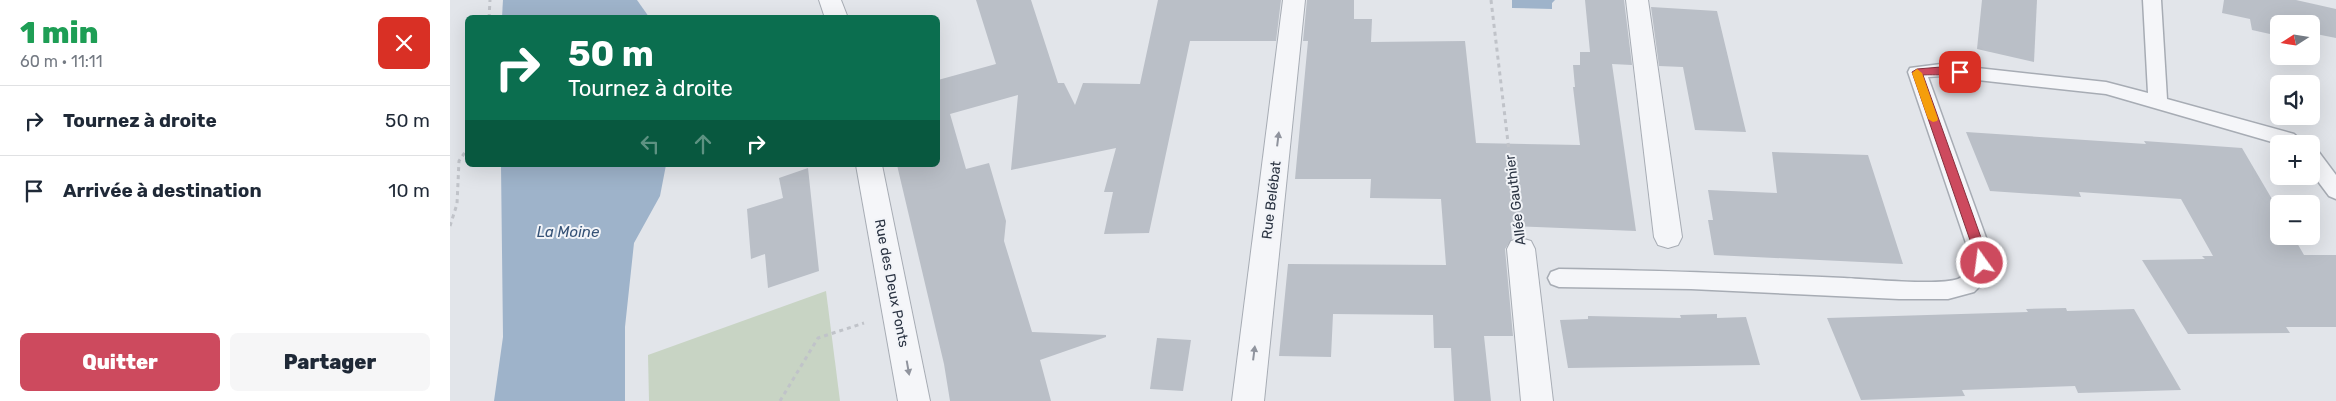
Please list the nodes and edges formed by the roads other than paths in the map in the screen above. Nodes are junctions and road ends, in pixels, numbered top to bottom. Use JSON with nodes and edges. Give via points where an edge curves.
{"nodes":[{"id":1,"x":830,"y":0,"type":"edge"},
{"id":2,"x":1294,"y":0,"type":"edge"},
{"id":3,"x":1637,"y":0,"type":"edge"},
{"id":4,"x":2152,"y":0,"type":"edge"},
{"id":5,"x":836,"y":15,"type":"edge"},
{"id":6,"x":2158,"y":103,"type":"junction"},
{"id":7,"x":2273,"y":135,"type":"edge"},
{"id":8,"x":869,"y":167,"type":"edge"},
{"id":9,"x":2320,"y":169,"type":"edge"},
{"id":10,"x":2336,"y":191,"type":"edge"},
{"id":11,"x":1668,"y":237,"type":"dead end"},
{"id":12,"x":1521,"y":249,"type":"road end"},
{"id":13,"x":1559,"y":278,"type":"dead end"},
{"id":14,"x":914,"y":401,"type":"edge"},
{"id":15,"x":1248,"y":401,"type":"edge"},
{"id":16,"x":1537,"y":401,"type":"edge"}],
"edges":[{"from":1,"to":5,"type":"street"},
{"from":15,"to":2,"type":"street","name":"Rue Belébat","one_way":true},
{"from":3,"to":11,"type":"street"},
{"from":4,"to":6,"type":"lane"},
{"from":6,"to":7,"type":"lane"},
{"from":6,"to":13,"type":"lane","via":[[2106,88],[1941,70],[1917,72],[1982,263],[1966,286],[1948,290],[1899,290],[1691,280]]},
{"from":8,"to":14,"type":"street","name":"Rue des Deux Ponts","one_way":true},
{"from":9,"to":10,"type":"lane"},
{"from":12,"to":16,"type":"street","name":"Allée Gauthier"}]}
